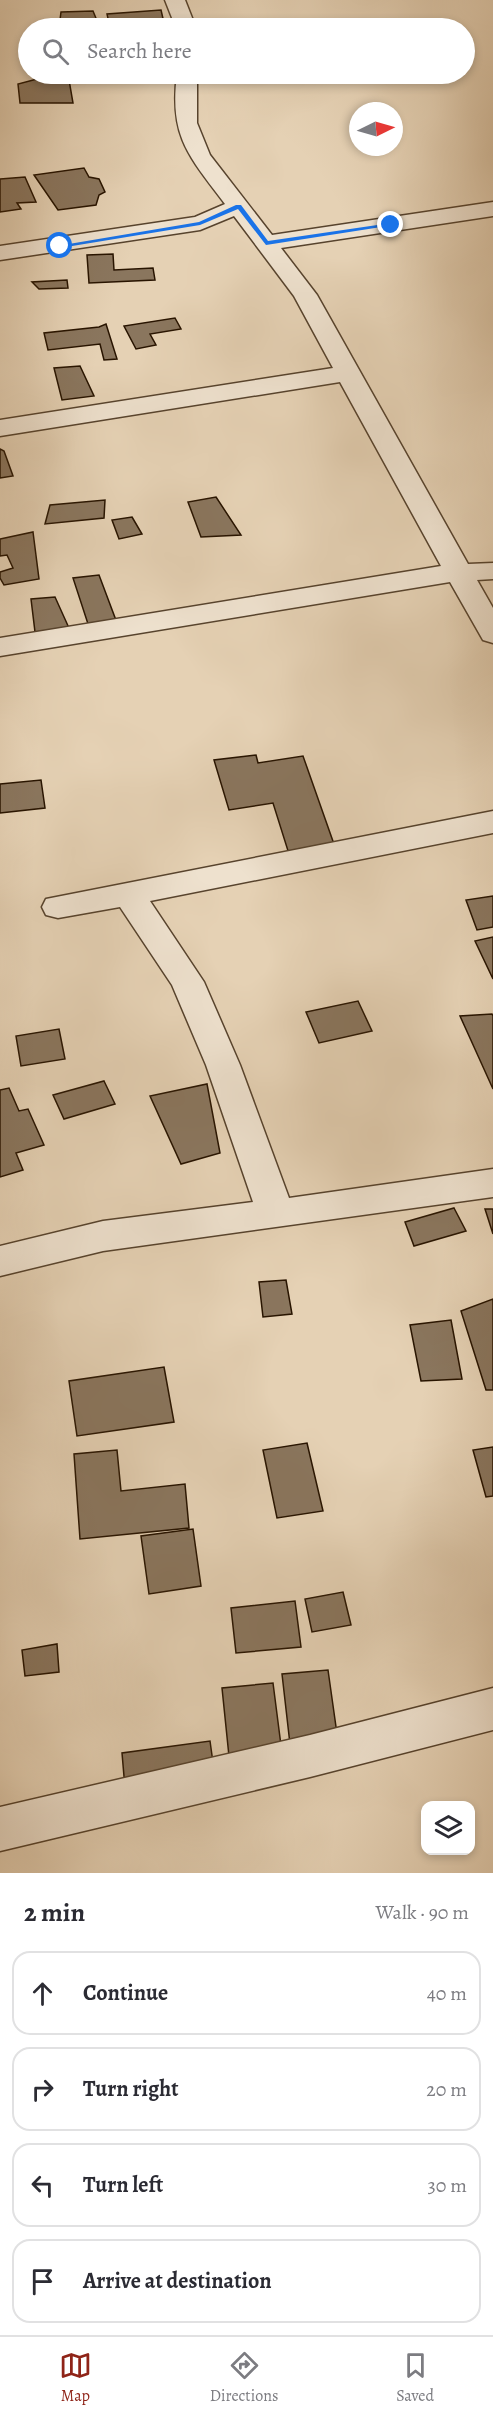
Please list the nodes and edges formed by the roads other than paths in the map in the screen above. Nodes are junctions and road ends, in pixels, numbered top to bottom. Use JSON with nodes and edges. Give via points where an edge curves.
{"nodes":[{"id":1,"x":175,"y":0,"type":"edge"},
{"id":2,"x":182,"y":18,"type":"edge"},
{"id":3,"x":186,"y":84,"type":"edge"},
{"id":4,"x":239,"y":206,"type":"junction"},
{"id":5,"x":493,"y":209,"type":"edge"},
{"id":6,"x":266,"y":243,"type":"junction"},
{"id":7,"x":0,"y":253,"type":"edge"},
{"id":8,"x":347,"y":373,"type":"junction"},
{"id":9,"x":0,"y":428,"type":"edge"},
{"id":10,"x":459,"y":571,"type":"junction"},
{"id":11,"x":493,"y":571,"type":"edge"},
{"id":12,"x":493,"y":634,"type":"edge"},
{"id":13,"x":0,"y":647,"type":"edge"},
{"id":14,"x":493,"y":822,"type":"edge"},
{"id":15,"x":128,"y":894,"type":"junction"},
{"id":16,"x":58,"y":907,"type":"dead end"},
{"id":17,"x":493,"y":1183,"type":"edge"},
{"id":18,"x":276,"y":1214,"type":"junction"},
{"id":19,"x":0,"y":1261,"type":"edge"},
{"id":20,"x":493,"y":1710,"type":"edge"},
{"id":21,"x":0,"y":1829,"type":"edge"}],
"edges":[{"from":1,"to":2,"type":"street"},
{"from":3,"to":4,"type":"street","via":[[186,123],[200,156]]},
{"from":4,"to":6,"type":"street"},
{"from":4,"to":7,"type":"street","via":[[200,223]]},
{"from":5,"to":6,"type":"street"},
{"from":6,"to":8,"type":"street","via":[[305,295]]},
{"from":8,"to":9,"type":"street"},
{"from":8,"to":10,"type":"street"},
{"from":10,"to":11,"type":"street"},
{"from":10,"to":12,"type":"street"},
{"from":10,"to":13,"type":"street"},
{"from":14,"to":15,"type":"street"},
{"from":15,"to":16,"type":"street"},
{"from":15,"to":18,"type":"street","via":[[187,982],[223,1065]]},
{"from":17,"to":18,"type":"street"},
{"from":18,"to":19,"type":"street","via":[[103,1236]]},
{"from":20,"to":21,"type":"street"}]}
